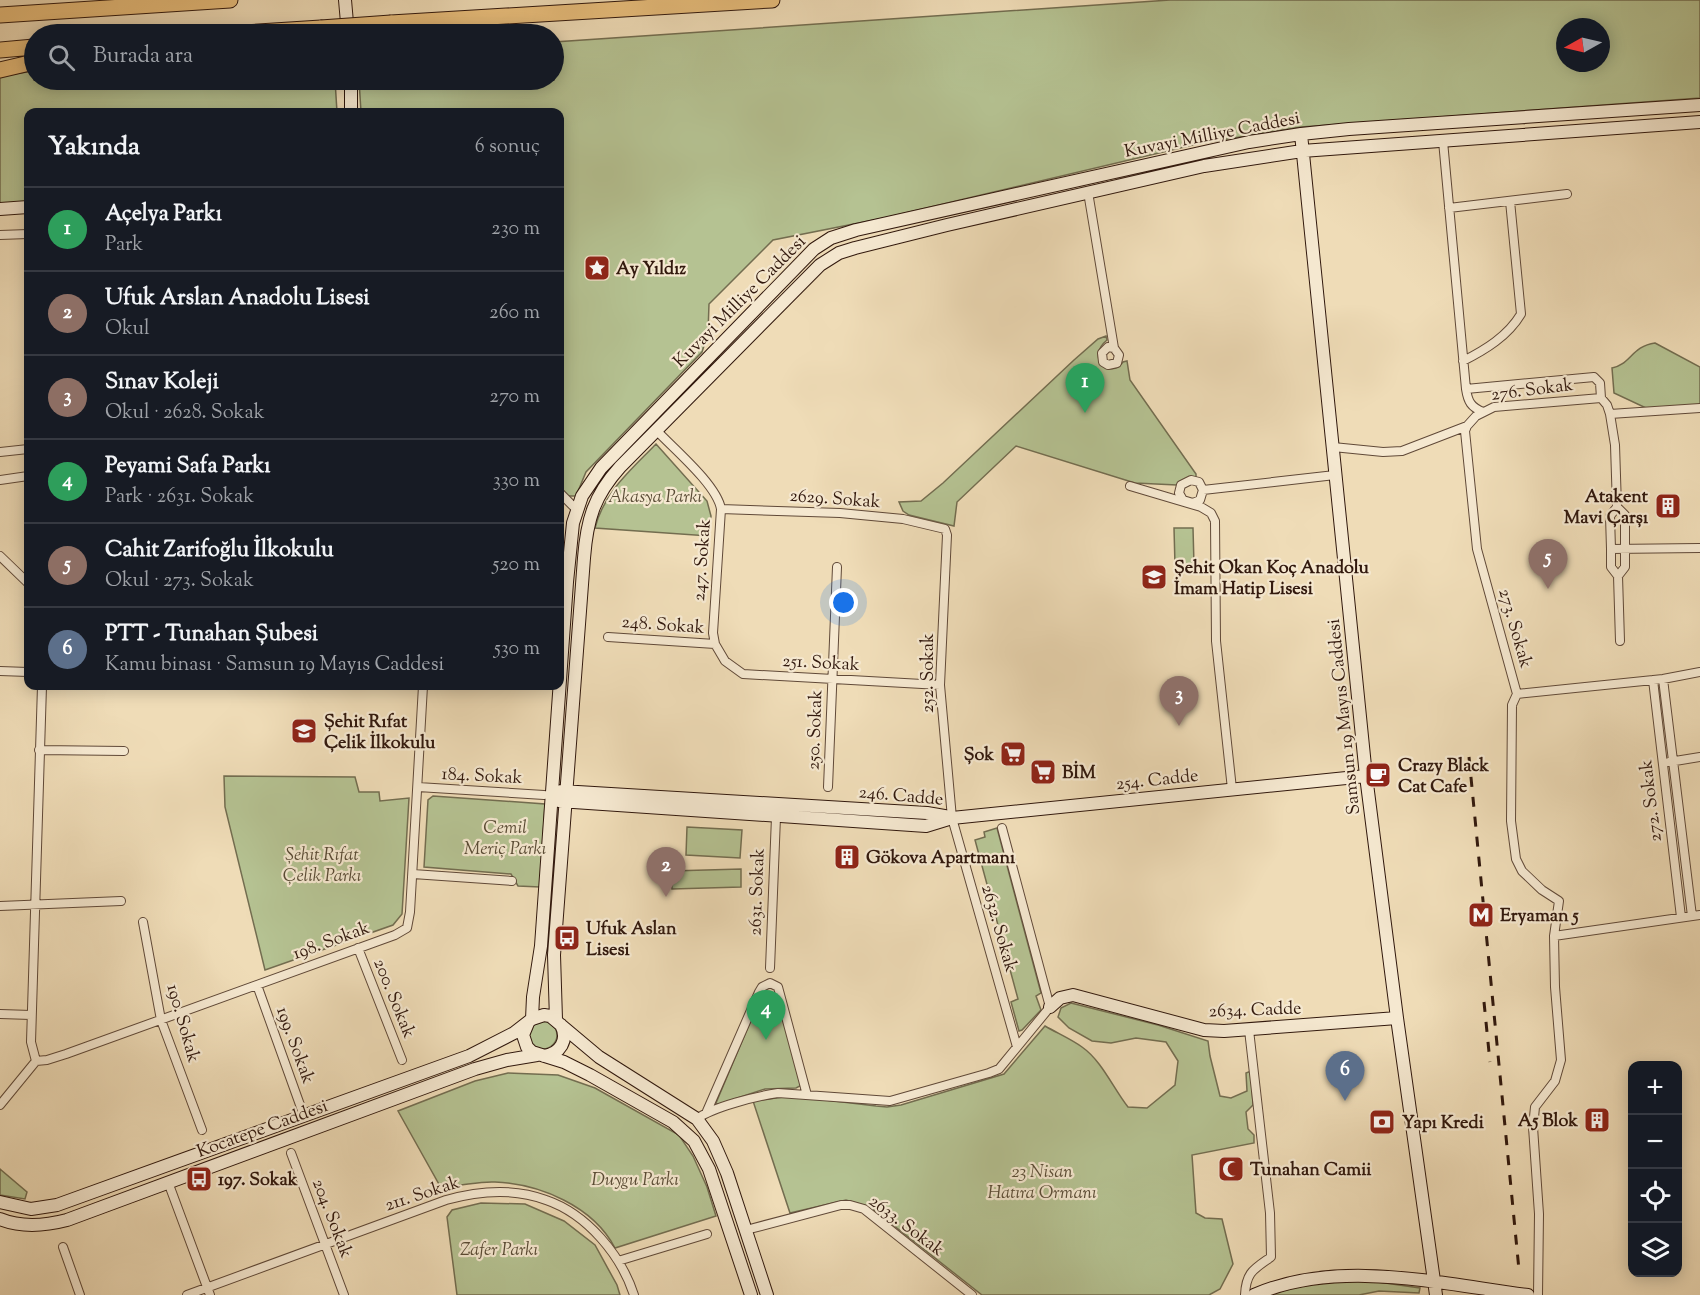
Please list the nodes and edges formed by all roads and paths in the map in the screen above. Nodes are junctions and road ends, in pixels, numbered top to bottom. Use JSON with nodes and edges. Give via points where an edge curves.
{"nodes":[{"id":1,"x":230,"y":0,"type":"edge"},
{"id":2,"x":345,"y":0,"type":"edge"},
{"id":3,"x":772,"y":0,"type":"edge"},
{"id":4,"x":0,"y":15,"type":"edge"},
{"id":5,"x":347,"y":24,"type":"edge"},
{"id":6,"x":377,"y":24,"type":"edge"},
{"id":7,"x":24,"y":48,"type":"edge"},
{"id":8,"x":0,"y":50,"type":"edge"},
{"id":9,"x":24,"y":64,"type":"edge"},
{"id":10,"x":0,"y":70,"type":"edge"},
{"id":11,"x":351,"y":90,"type":"edge"},
{"id":12,"x":1700,"y":105,"type":"edge"},
{"id":13,"x":351,"y":108,"type":"edge"},
{"id":14,"x":1700,"y":122,"type":"edge"},
{"id":15,"x":1300,"y":134,"type":"junction"},
{"id":16,"x":1443,"y":141,"type":"junction"},
{"id":17,"x":1302,"y":151,"type":"junction"},
{"id":18,"x":1089,"y":192,"type":"junction"},
{"id":19,"x":1567,"y":194,"type":"dead end"},
{"id":20,"x":1510,"y":201,"type":"junction"},
{"id":21,"x":24,"y":207,"type":"edge"},
{"id":22,"x":1449,"y":208,"type":"junction"},
{"id":23,"x":0,"y":209,"type":"edge"},
{"id":24,"x":24,"y":234,"type":"edge"},
{"id":25,"x":0,"y":235,"type":"edge"},
{"id":26,"x":738,"y":326,"type":"junction"},
{"id":27,"x":748,"y":337,"type":"junction"},
{"id":28,"x":1114,"y":348,"type":"dead end"},
{"id":29,"x":1463,"y":361,"type":"junction"},
{"id":30,"x":1466,"y":389,"type":"junction"},
{"id":31,"x":1601,"y":398,"type":"junction"},
{"id":32,"x":1700,"y":408,"type":"edge"},
{"id":33,"x":1483,"y":412,"type":"junction"},
{"id":34,"x":1610,"y":414,"type":"junction"},
{"id":35,"x":1467,"y":426,"type":"junction"},
{"id":36,"x":656,"y":430,"type":"junction"},
{"id":37,"x":1333,"y":447,"type":"junction"},
{"id":38,"x":24,"y":449,"type":"edge"},
{"id":39,"x":0,"y":452,"type":"edge"},
{"id":40,"x":1335,"y":475,"type":"junction"},
{"id":41,"x":24,"y":477,"type":"edge"},
{"id":42,"x":0,"y":480,"type":"edge"},
{"id":43,"x":1130,"y":486,"type":"dead end"},
{"id":44,"x":1203,"y":490,"type":"junction"},
{"id":45,"x":564,"y":497,"type":"edge"},
{"id":46,"x":1186,"y":502,"type":"junction"},
{"id":47,"x":1617,"y":507,"type":"junction"},
{"id":48,"x":721,"y":509,"type":"junction"},
{"id":49,"x":577,"y":510,"type":"junction"},
{"id":50,"x":945,"y":529,"type":"joint"},
{"id":51,"x":1700,"y":548,"type":"edge"},
{"id":52,"x":1611,"y":549,"type":"junction"},
{"id":53,"x":1625,"y":549,"type":"junction"},
{"id":54,"x":0,"y":556,"type":"edge"},
{"id":55,"x":837,"y":567,"type":"dead end"},
{"id":56,"x":1618,"y":576,"type":"junction"},
{"id":57,"x":24,"y":579,"type":"edge"},
{"id":58,"x":564,"y":620,"type":"edge"},
{"id":59,"x":608,"y":637,"type":"dead end"},
{"id":60,"x":1620,"y":640,"type":"dead end"},
{"id":61,"x":715,"y":644,"type":"junction"},
{"id":62,"x":0,"y":671,"type":"edge"},
{"id":63,"x":24,"y":672,"type":"edge"},
{"id":64,"x":1700,"y":672,"type":"edge"},
{"id":65,"x":832,"y":679,"type":"junction"},
{"id":66,"x":1663,"y":679,"type":"junction"},
{"id":67,"x":1653,"y":680,"type":"junction"},
{"id":68,"x":940,"y":685,"type":"junction"},
{"id":69,"x":42,"y":690,"type":"edge"},
{"id":70,"x":423,"y":690,"type":"edge"},
{"id":71,"x":558,"y":690,"type":"edge"},
{"id":72,"x":1517,"y":694,"type":"junction"},
{"id":73,"x":39,"y":750,"type":"junction"},
{"id":74,"x":124,"y":751,"type":"dead end"},
{"id":75,"x":1700,"y":757,"type":"edge"},
{"id":76,"x":1673,"y":761,"type":"junction"},
{"id":77,"x":1662,"y":763,"type":"junction"},
{"id":78,"x":1366,"y":776,"type":"junction"},
{"id":79,"x":828,"y":786,"type":"dead end"},
{"id":80,"x":418,"y":787,"type":"junction"},
{"id":81,"x":1232,"y":789,"type":"junction"},
{"id":82,"x":550,"y":795,"type":"junction"},
{"id":83,"x":567,"y":797,"type":"junction"},
{"id":84,"x":776,"y":817,"type":"junction"},
{"id":85,"x":952,"y":818,"type":"junction"},
{"id":86,"x":1002,"y":828,"type":"dead end"},
{"id":87,"x":412,"y":874,"type":"junction"},
{"id":88,"x":512,"y":881,"type":"dead end"},
{"id":89,"x":121,"y":901,"type":"dead end"},
{"id":90,"x":0,"y":906,"type":"edge"},
{"id":91,"x":34,"y":906,"type":"junction"},
{"id":92,"x":1696,"y":915,"type":"edge"},
{"id":93,"x":1681,"y":917,"type":"junction"},
{"id":94,"x":143,"y":922,"type":"dead end"},
{"id":95,"x":1554,"y":936,"type":"junction"},
{"id":96,"x":358,"y":948,"type":"junction"},
{"id":97,"x":770,"y":968,"type":"dead end"},
{"id":98,"x":257,"y":985,"type":"junction"},
{"id":99,"x":1050,"y":1007,"type":"junction"},
{"id":100,"x":0,"y":1014,"type":"edge"},
{"id":101,"x":31,"y":1015,"type":"junction"},
{"id":102,"x":1397,"y":1018,"type":"junction"},
{"id":103,"x":161,"y":1020,"type":"junction"},
{"id":104,"x":530,"y":1021,"type":"junction"},
{"id":105,"x":558,"y":1021,"type":"junction"},
{"id":106,"x":1249,"y":1030,"type":"junction"},
{"id":107,"x":1017,"y":1047,"type":"junction"},
{"id":108,"x":541,"y":1056,"type":"junction"},
{"id":109,"x":402,"y":1060,"type":"dead end"},
{"id":110,"x":36,"y":1061,"type":"junction"},
{"id":111,"x":807,"y":1095,"type":"junction"},
{"id":112,"x":0,"y":1105,"type":"edge"},
{"id":113,"x":702,"y":1115,"type":"junction"},
{"id":114,"x":304,"y":1116,"type":"junction"},
{"id":115,"x":202,"y":1130,"type":"dead end"},
{"id":116,"x":291,"y":1153,"type":"dead end"},
{"id":117,"x":168,"y":1182,"type":"junction"},
{"id":118,"x":0,"y":1202,"type":"edge"},
{"id":119,"x":0,"y":1219,"type":"edge"},
{"id":120,"x":746,"y":1230,"type":"junction"},
{"id":121,"x":707,"y":1234,"type":"dead end"},
{"id":122,"x":326,"y":1244,"type":"junction"},
{"id":123,"x":63,"y":1247,"type":"dead end"},
{"id":124,"x":618,"y":1261,"type":"junction"},
{"id":125,"x":1435,"y":1289,"type":"edge"},
{"id":126,"x":208,"y":1291,"type":"edge"},
{"id":127,"x":80,"y":1295,"type":"edge"},
{"id":128,"x":187,"y":1295,"type":"edge"},
{"id":129,"x":344,"y":1295,"type":"edge"},
{"id":130,"x":634,"y":1295,"type":"edge"},
{"id":131,"x":751,"y":1295,"type":"edge"},
{"id":132,"x":767,"y":1295,"type":"edge"},
{"id":133,"x":972,"y":1295,"type":"edge"},
{"id":134,"x":1245,"y":1295,"type":"edge"},
{"id":135,"x":1254,"y":1295,"type":"edge"},
{"id":136,"x":1528,"y":1295,"type":"edge"},
{"id":137,"x":1538,"y":1295,"type":"edge"}],
"edges":[{"from":1,"to":4,"type":"highway"},
{"from":2,"to":5,"type":"main road"},
{"from":3,"to":6,"type":"highway","bridge":true},
{"from":7,"to":8,"type":"highway"},
{"from":9,"to":10,"type":"highway"},
{"from":11,"to":13,"type":"main road"},
{"from":12,"to":15,"type":"main road","name":"Kuvayi Milliye Caddesi"},
{"from":14,"to":16,"type":"main road","name":"Kuvayi Milliye Caddesi"},
{"from":15,"to":17,"type":"main road","name":"Samsun 19 Mayıs Caddesi"},
{"from":15,"to":26,"type":"main road","name":"Kuvayi Milliye Caddesi","via":[[1210,150],[843,234],[825,241],[806,256]]},
{"from":16,"to":17,"type":"main road","name":"Kuvayi Milliye Caddesi"},
{"from":16,"to":22,"type":"street"},
{"from":17,"to":18,"type":"main road","name":"Kuvayi Milliye Caddesi","via":[[1204,166]]},
{"from":17,"to":37,"type":"main road","name":"Samsun 19 Mayıs Caddesi"},
{"from":18,"to":27,"type":"main road","name":"Kuvayi Milliye Caddesi","via":[[839,254],[809,275]]},
{"from":18,"to":28,"type":"street"},
{"from":19,"to":20,"type":"street"},
{"from":20,"to":22,"type":"street"},
{"from":20,"to":29,"type":"street","via":[[1521,314],[1487,349]]},
{"from":21,"to":23,"type":"main road"},
{"from":22,"to":29,"type":"street"},
{"from":24,"to":25,"type":"street"},
{"from":26,"to":27,"type":"main road"},
{"from":26,"to":49,"type":"main road","name":"Kuvayi Milliye Caddesi","via":[[601,468]]},
{"from":27,"to":36,"type":"main road","name":"Kuvayi Milliye Caddesi"},
{"from":29,"to":30,"type":"street"},
{"from":30,"to":31,"type":"street","name":"276. Sokak","via":[[1594,377],[1600,383]]},
{"from":30,"to":33,"type":"street","via":[[1471,405]]},
{"from":31,"to":33,"type":"street","name":"276. Sokak","via":[[1494,407]]},
{"from":31,"to":34,"type":"street","name":"276. Sokak"},
{"from":32,"to":34,"type":"street"},
{"from":33,"to":35,"type":"street","name":"276. Sokak"},
{"from":34,"to":47,"type":"street"},
{"from":35,"to":37,"type":"street","name":"276. Sokak","via":[[1402,451]]},
{"from":35,"to":72,"type":"street","name":"273. Sokak","via":[[1477,549]]},
{"from":36,"to":48,"type":"street","name":"247. Sokak","via":[[717,495]]},
{"from":36,"to":83,"type":"main road","name":"Kuvayi Milliye Caddesi","via":[[607,482],[588,520]]},
{"from":37,"to":40,"type":"main road","name":"Samsun 19 Mayıs Caddesi"},
{"from":38,"to":39,"type":"street"},
{"from":40,"to":44,"type":"street"},
{"from":40,"to":78,"type":"main road","name":"Samsun 19 Mayıs Caddesi"},
{"from":41,"to":42,"type":"street"},
{"from":43,"to":46,"type":"street"},
{"from":44,"to":46,"type":"street","via":[[1197,502]]},
{"from":44,"to":46,"type":"street","via":[[1195,480],[1184,482],[1179,493]]},
{"from":45,"to":49,"type":"street"},
{"from":46,"to":81,"type":"street","via":[[1211,513],[1215,521],[1216,641]]},
{"from":47,"to":52,"type":"street","via":[[1610,516]]},
{"from":47,"to":53,"type":"street","via":[[1625,515]]},
{"from":48,"to":50,"type":"street","name":"2629. Sokak","via":[[840,513],[903,519]]},
{"from":48,"to":61,"type":"street","name":"247. Sokak","via":[[713,619]]},
{"from":49,"to":58,"type":"main road","name":"Kuvayi Milliye Caddesi"},
{"from":50,"to":68,"type":"street","name":"252. Sokak"},
{"from":51,"to":53,"type":"street"},
{"from":52,"to":53,"type":"street"},
{"from":52,"to":56,"type":"street","via":[[1611,567]]},
{"from":53,"to":56,"type":"street","via":[[1625,567]]},
{"from":54,"to":57,"type":"street"},
{"from":55,"to":65,"type":"street","name":"250. Sokak"},
{"from":56,"to":60,"type":"street"},
{"from":59,"to":61,"type":"street","name":"248. Sokak"},
{"from":61,"to":65,"type":"street","name":"251. Sokak","via":[[725,661],[743,674]]},
{"from":62,"to":63,"type":"street"},
{"from":64,"to":66,"type":"street","name":"273. Sokak"},
{"from":65,"to":68,"type":"street","name":"251. Sokak"},
{"from":65,"to":79,"type":"street","name":"250. Sokak"},
{"from":66,"to":67,"type":"street","name":"273. Sokak"},
{"from":66,"to":76,"type":"street","name":"272. Sokak"},
{"from":67,"to":72,"type":"street","name":"273. Sokak"},
{"from":67,"to":77,"type":"street","name":"272. Sokak"},
{"from":68,"to":85,"type":"street","name":"252. Sokak"},
{"from":69,"to":73,"type":"street"},
{"from":70,"to":80,"type":"street","name":"198. Sokak"},
{"from":71,"to":82,"type":"main road","name":"Kuvayi Milliye Caddesi"},
{"from":72,"to":95,"type":"street","via":[[1512,705],[1511,821],[1516,859],[1521,872],[1559,901]]},
{"from":73,"to":74,"type":"street"},
{"from":73,"to":91,"type":"street"},
{"from":75,"to":76,"type":"street"},
{"from":76,"to":77,"type":"street"},
{"from":76,"to":92,"type":"street","name":"272. Sokak"},
{"from":77,"to":93,"type":"street","name":"272. Sokak"},
{"from":78,"to":81,"type":"main road","name":"254. Cadde"},
{"from":78,"to":102,"type":"main road","name":"Samsun 19 Mayıs Caddesi"},
{"from":80,"to":82,"type":"street","name":"184. Sokak"},
{"from":80,"to":87,"type":"street","name":"198. Sokak"},
{"from":81,"to":85,"type":"main road","name":"254. Cadde"},
{"from":82,"to":83,"type":"main road"},
{"from":82,"to":104,"type":"main road","name":"Kuvayi Milliye Caddesi","via":[[541,946]]},
{"from":83,"to":84,"type":"main road","name":"246. Cadde"},
{"from":83,"to":85,"type":"main road","name":"246. Cadde","via":[[927,813]]},
{"from":83,"to":105,"type":"main road","name":"Kuvayi Milliye Caddesi","via":[[554,955]]},
{"from":84,"to":85,"type":"main road","name":"246. Cadde","via":[[926,826]]},
{"from":84,"to":97,"type":"street","name":"2631. Sokak"},
{"from":85,"to":107,"type":"street","name":"2632. Sokak"},
{"from":86,"to":99,"type":"street"},
{"from":87,"to":88,"type":"street"},
{"from":87,"to":96,"type":"street","name":"198. Sokak","via":[[407,928]]},
{"from":89,"to":91,"type":"street"},
{"from":90,"to":91,"type":"street"},
{"from":91,"to":101,"type":"street"},
{"from":92,"to":93,"type":"street"},
{"from":93,"to":95,"type":"street"},
{"from":94,"to":103,"type":"street","name":"190. Sokak"},
{"from":95,"to":137,"type":"street","via":[[1561,1060],[1555,1081],[1535,1107],[1533,1127],[1539,1214]]},
{"from":96,"to":98,"type":"street","name":"198. Sokak"},
{"from":96,"to":109,"type":"street","name":"200. Sokak"},
{"from":98,"to":103,"type":"street","name":"198. Sokak"},
{"from":98,"to":114,"type":"street","name":"199. Sokak"},
{"from":99,"to":106,"type":"main road","name":"2634. Cadde","via":[[1060,998],[1073,995],[1204,1030]]},
{"from":99,"to":107,"type":"street"},
{"from":100,"to":101,"type":"street"},
{"from":101,"to":110,"type":"street","via":[[30,1042]]},
{"from":102,"to":106,"type":"main road","name":"2634. Cadde"},
{"from":102,"to":125,"type":"main road","name":"Samsun 19 Mayıs Caddesi"},
{"from":103,"to":110,"type":"street","name":"198. Sokak"},
{"from":103,"to":115,"type":"street","name":"190. Sokak"},
{"from":104,"to":105,"type":"main road","via":[[544,1015]]},
{"from":104,"to":108,"type":"main road","via":[[524,1042]]},
{"from":104,"to":114,"type":"main road","name":"Kocatepe Caddesi","via":[[469,1056]]},
{"from":105,"to":108,"type":"main road","via":[[563,1029],[563,1042],[556,1052]]},
{"from":105,"to":113,"type":"main road","via":[[599,1057]]},
{"from":106,"to":134,"type":"street","via":[[1272,1257],[1251,1272],[1245,1283]]},
{"from":107,"to":111,"type":"street","via":[[994,1072],[904,1098]]},
{"from":108,"to":117,"type":"main road","name":"Kocatepe Caddesi","via":[[475,1069]]},
{"from":108,"to":131,"type":"main road","via":[[590,1075],[673,1122],[694,1141],[709,1169]]},
{"from":110,"to":112,"type":"street"},
{"from":111,"to":113,"type":"street","via":[[761,1095]]},
{"from":111,"to":113,"type":"street","via":[[778,987],[770,983],[759,992]]},
{"from":113,"to":120,"type":"main road"},
{"from":114,"to":118,"type":"main road","name":"Kocatepe Caddesi","via":[[57,1205],[31,1209]]},
{"from":116,"to":122,"type":"street","name":"204. Sokak"},
{"from":117,"to":119,"type":"main road","name":"Kocatepe Caddesi","via":[[54,1223],[18,1225]]},
{"from":117,"to":126,"type":"street"},
{"from":120,"to":132,"type":"main road"},
{"from":120,"to":133,"type":"street","name":"2633. Sokak","via":[[841,1205],[856,1206]]},
{"from":121,"to":124,"type":"street"},
{"from":122,"to":124,"type":"street","name":"211. Sokak","via":[[446,1200],[486,1191],[546,1199],[591,1227]]},
{"from":122,"to":126,"type":"street","name":"211. Sokak"},
{"from":122,"to":129,"type":"street","name":"204. Sokak"},
{"from":123,"to":127,"type":"street"},
{"from":124,"to":130,"type":"street","name":"211. Sokak"},
{"from":125,"to":135,"type":"main road","via":[[1389,1278],[1321,1277],[1297,1280]]},
{"from":125,"to":136,"type":"main road"},
{"from":126,"to":128,"type":"street","name":"211. Sokak"}]}
